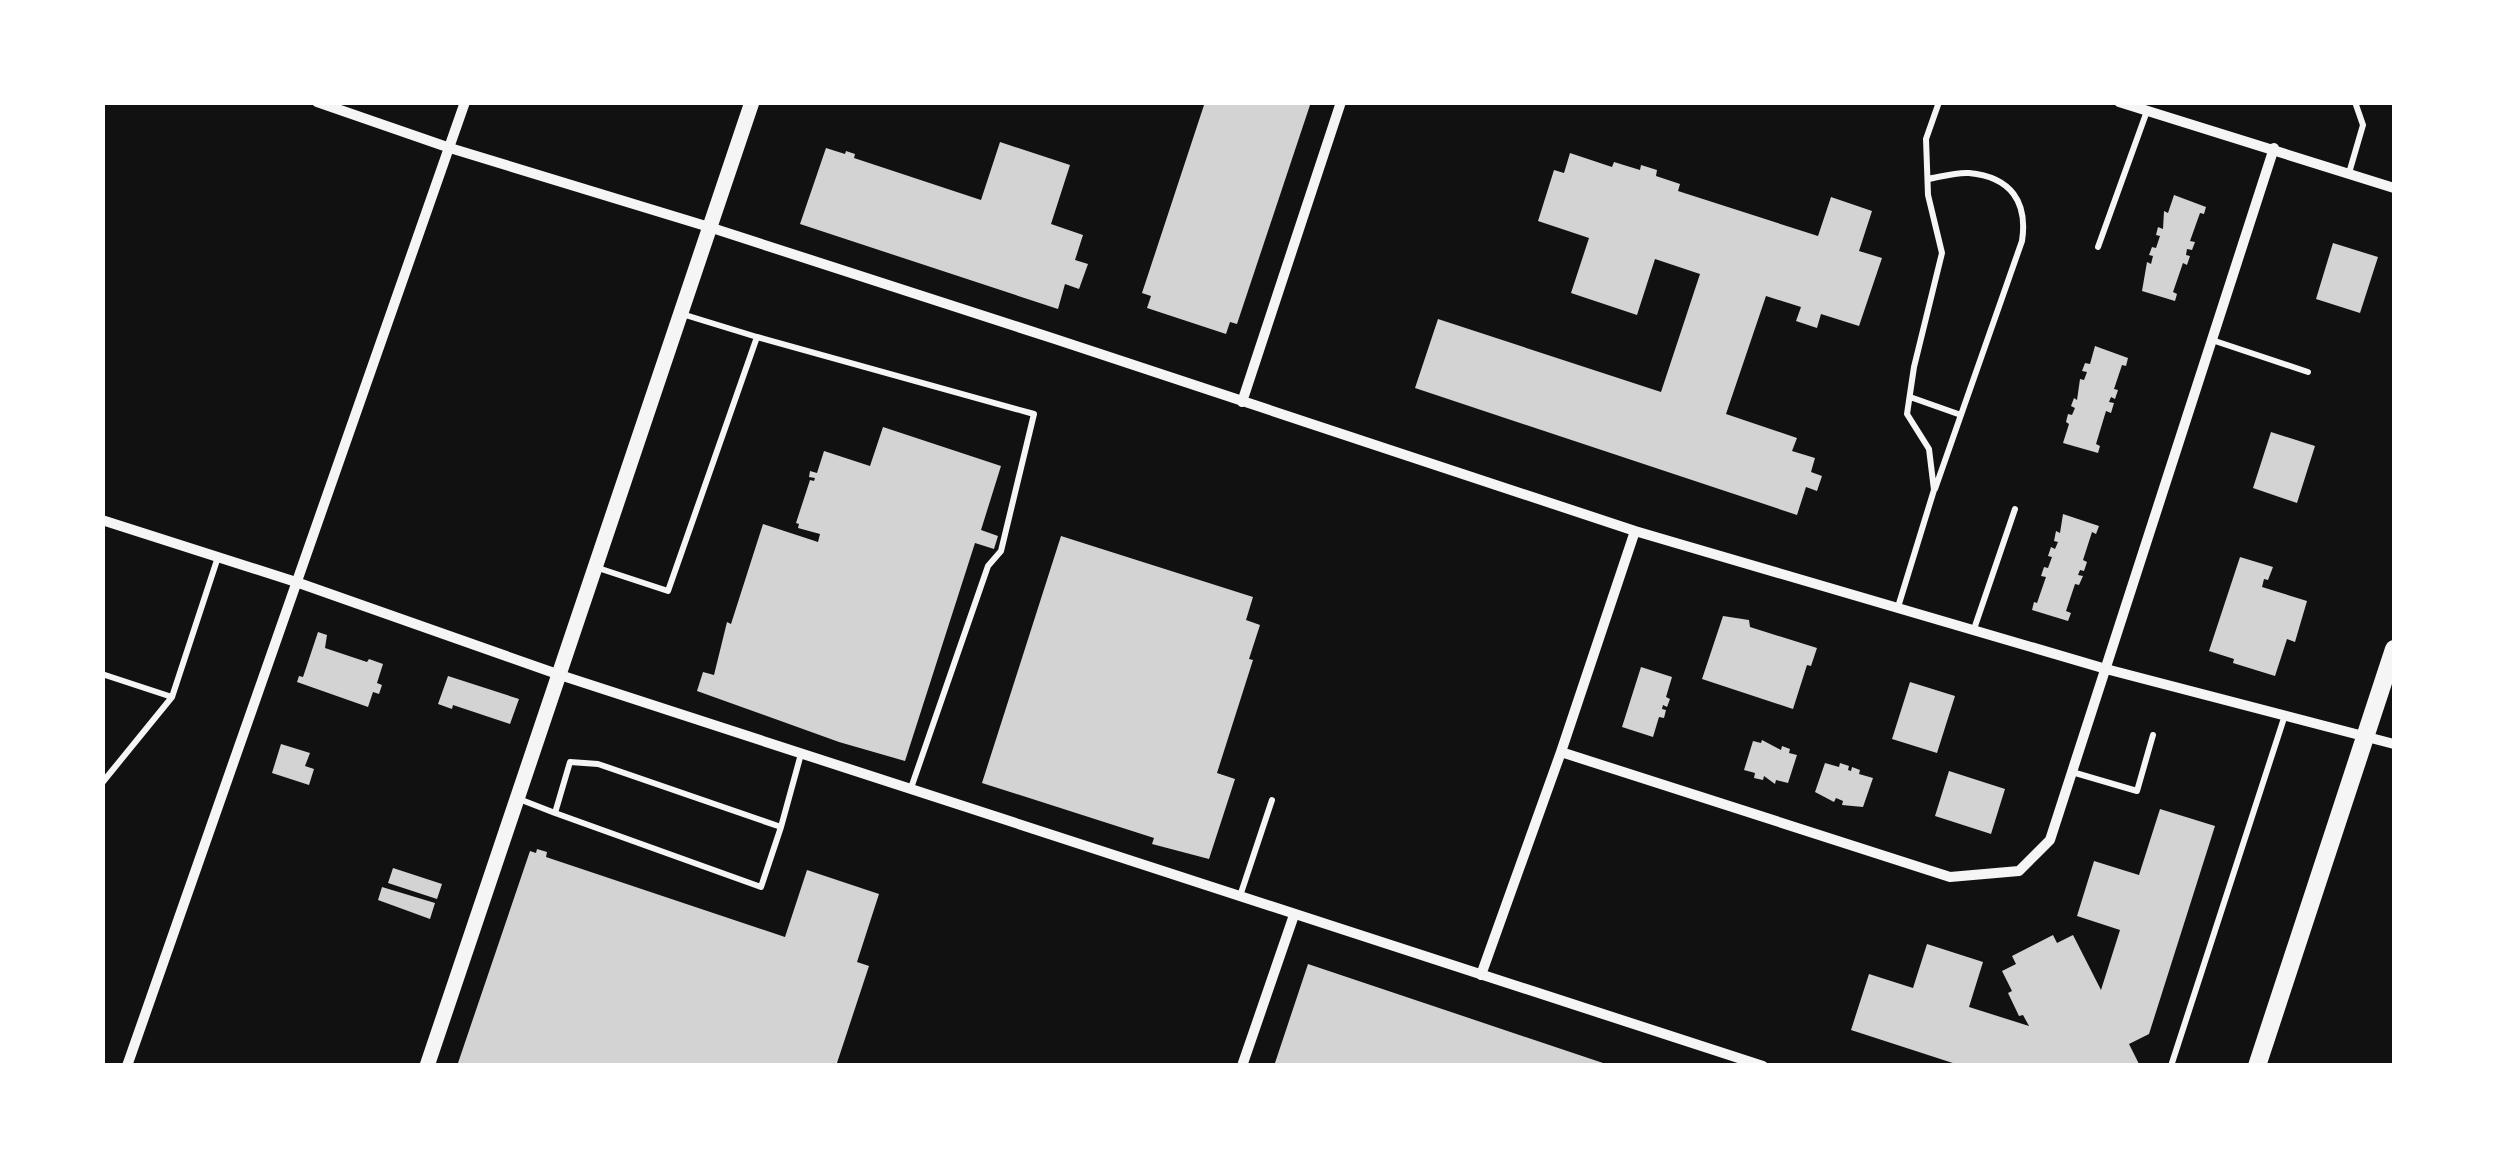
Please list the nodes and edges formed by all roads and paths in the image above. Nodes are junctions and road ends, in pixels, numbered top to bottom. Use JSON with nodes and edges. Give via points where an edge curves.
{"nodes":[{"id":1,"x":317,"y":102,"type":"edge"},
{"id":2,"x":465,"y":102,"type":"edge"},
{"id":3,"x":752,"y":102,"type":"edge"},
{"id":4,"x":1341,"y":102,"type":"edge"},
{"id":5,"x":1939,"y":102,"type":"edge"},
{"id":6,"x":2119,"y":102,"type":"edge"},
{"id":7,"x":2355,"y":102,"type":"edge"},
{"id":8,"x":2147,"y":111,"type":"junction"},
{"id":9,"x":450,"y":148,"type":"junction"},
{"id":10,"x":2274,"y":148,"type":"junction"},
{"id":11,"x":2349,"y":173,"type":"junction"},
{"id":12,"x":1928,"y":179,"type":"junction"},
{"id":13,"x":2394,"y":188,"type":"edge"},
{"id":14,"x":709,"y":227,"type":"junction"},
{"id":15,"x":2098,"y":247,"type":"dead end"},
{"id":16,"x":680,"y":314,"type":"junction"},
{"id":17,"x":757,"y":337,"type":"junction"},
{"id":18,"x":2212,"y":340,"type":"junction"},
{"id":19,"x":2308,"y":372,"type":"dead end"},
{"id":20,"x":1910,"y":396,"type":"junction"},
{"id":21,"x":1242,"y":402,"type":"junction"},
{"id":22,"x":1961,"y":414,"type":"junction"},
{"id":23,"x":1934,"y":490,"type":"junction"},
{"id":24,"x":2015,"y":509,"type":"dead end"},
{"id":25,"x":102,"y":520,"type":"edge"},
{"id":26,"x":1635,"y":532,"type":"junction"},
{"id":27,"x":218,"y":557,"type":"junction"},
{"id":28,"x":596,"y":568,"type":"junction"},
{"id":29,"x":296,"y":582,"type":"junction"},
{"id":30,"x":1898,"y":608,"type":"junction"},
{"id":31,"x":1974,"y":630,"type":"junction"},
{"id":32,"x":2394,"y":649,"type":"edge"},
{"id":33,"x":2106,"y":669,"type":"junction"},
{"id":34,"x":102,"y":674,"type":"edge"},
{"id":35,"x":560,"y":675,"type":"junction"},
{"id":36,"x":172,"y":698,"type":"junction"},
{"id":37,"x":2286,"y":714,"type":"junction"},
{"id":38,"x":2365,"y":734,"type":"junction"},
{"id":39,"x":2154,"y":735,"type":"dead end"},
{"id":40,"x":2394,"y":744,"type":"edge"},
{"id":41,"x":1561,"y":752,"type":"junction"},
{"id":42,"x":801,"y":754,"type":"junction"},
{"id":43,"x":2072,"y":772,"type":"junction"},
{"id":44,"x":102,"y":783,"type":"edge"},
{"id":45,"x":910,"y":789,"type":"junction"},
{"id":46,"x":518,"y":799,"type":"junction"},
{"id":47,"x":1272,"y":800,"type":"dead end"},
{"id":48,"x":555,"y":813,"type":"junction"},
{"id":49,"x":782,"y":827,"type":"junction"},
{"id":50,"x":1239,"y":897,"type":"junction"},
{"id":51,"x":1294,"y":915,"type":"junction"},
{"id":52,"x":1481,"y":975,"type":"junction"},
{"id":53,"x":127,"y":1066,"type":"edge"},
{"id":54,"x":428,"y":1066,"type":"edge"},
{"id":55,"x":1242,"y":1066,"type":"edge"},
{"id":56,"x":1763,"y":1066,"type":"edge"},
{"id":57,"x":2171,"y":1066,"type":"edge"},
{"id":58,"x":2257,"y":1066,"type":"edge"}],
"edges":[{"from":1,"to":9,"type":"street"},
{"from":2,"to":9,"type":"street"},
{"from":3,"to":14,"type":"street"},
{"from":4,"to":21,"type":"street"},
{"from":5,"to":12,"type":"lane","via":[[1926,138]]},
{"from":6,"to":8,"type":"street"},
{"from":7,"to":11,"type":"lane","via":[[2363,124]]},
{"from":8,"to":10,"type":"street"},
{"from":8,"to":15,"type":"lane"},
{"from":9,"to":14,"type":"street"},
{"from":9,"to":29,"type":"street"},
{"from":10,"to":11,"type":"street"},
{"from":10,"to":18,"type":"street"},
{"from":11,"to":13,"type":"street"},
{"from":12,"to":20,"type":"lane","via":[[1942,253]]},
{"from":12,"to":22,"type":"lane","via":[[1968,173],[1990,179],[2009,188],[2025,219]]},
{"from":14,"to":16,"type":"street"},
{"from":14,"to":21,"type":"street"},
{"from":16,"to":17,"type":"lane"},
{"from":16,"to":28,"type":"street"},
{"from":17,"to":28,"type":"lane","via":[[668,590]]},
{"from":17,"to":45,"type":"lane","via":[[1034,414],[1001,550],[988,566]]},
{"from":18,"to":19,"type":"lane"},
{"from":18,"to":33,"type":"street"},
{"from":20,"to":22,"type":"lane"},
{"from":20,"to":23,"type":"lane","via":[[1907,414],[1930,450]]},
{"from":21,"to":26,"type":"street"},
{"from":22,"to":23,"type":"lane"},
{"from":23,"to":30,"type":"lane"},
{"from":24,"to":31,"type":"lane"},
{"from":25,"to":27,"type":"street"},
{"from":26,"to":30,"type":"street"},
{"from":26,"to":41,"type":"street"},
{"from":27,"to":29,"type":"street"},
{"from":27,"to":36,"type":"lane"},
{"from":28,"to":35,"type":"street"},
{"from":29,"to":35,"type":"street"},
{"from":29,"to":53,"type":"street"},
{"from":30,"to":31,"type":"street"},
{"from":31,"to":33,"type":"street"},
{"from":32,"to":38,"type":"main road"},
{"from":33,"to":37,"type":"street"},
{"from":33,"to":43,"type":"street"},
{"from":34,"to":36,"type":"lane"},
{"from":35,"to":42,"type":"street"},
{"from":35,"to":46,"type":"street"},
{"from":36,"to":44,"type":"lane"},
{"from":37,"to":38,"type":"street"},
{"from":37,"to":57,"type":"lane"},
{"from":38,"to":40,"type":"street"},
{"from":38,"to":58,"type":"main road"},
{"from":39,"to":43,"type":"lane","via":[[2136,790]]},
{"from":41,"to":43,"type":"street","via":[[1950,878],[2020,871],[2050,840]]},
{"from":41,"to":52,"type":"street"},
{"from":42,"to":45,"type":"street"},
{"from":42,"to":49,"type":"lane"},
{"from":45,"to":50,"type":"street"},
{"from":46,"to":48,"type":"lane"},
{"from":46,"to":54,"type":"street"},
{"from":47,"to":50,"type":"lane"},
{"from":48,"to":49,"type":"lane","via":[[570,762],[598,764]]},
{"from":48,"to":49,"type":"lane","via":[[761,886]]},
{"from":50,"to":51,"type":"street"},
{"from":51,"to":52,"type":"street"},
{"from":51,"to":55,"type":"street"},
{"from":52,"to":56,"type":"street"}]}
